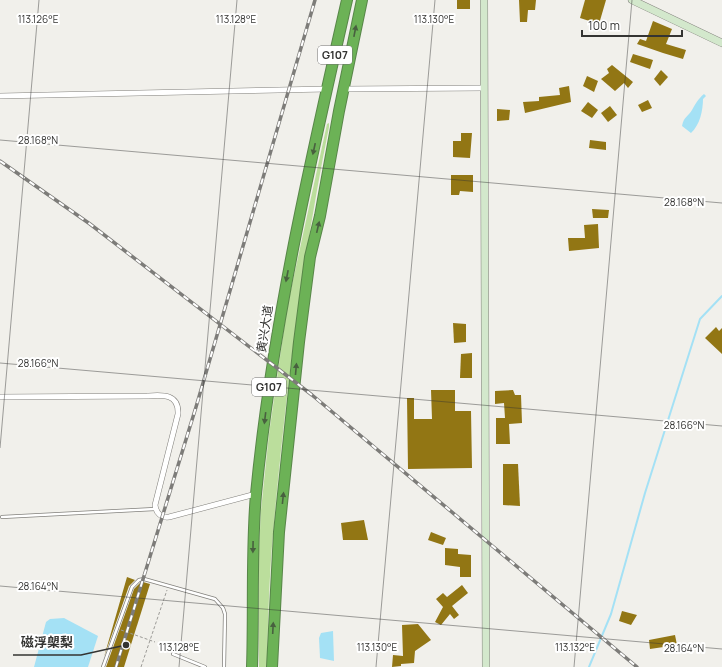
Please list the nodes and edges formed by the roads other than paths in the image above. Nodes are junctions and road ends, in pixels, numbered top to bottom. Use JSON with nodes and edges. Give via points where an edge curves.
{"nodes":[{"id":1,"x":348,"y":0,"type":"edge"},
{"id":2,"x":362,"y":0,"type":"edge"},
{"id":3,"x":484,"y":0,"type":"edge"},
{"id":4,"x":632,"y":0,"type":"edge"},
{"id":5,"x":722,"y":43,"type":"edge"},
{"id":6,"x":483,"y":88,"type":"junction"},
{"id":7,"x":327,"y":89,"type":"junction"},
{"id":8,"x":344,"y":89,"type":"junction"},
{"id":9,"x":0,"y":96,"type":"edge"},
{"id":10,"x":0,"y":397,"type":"edge"},
{"id":11,"x":256,"y":494,"type":"junction"},
{"id":12,"x":156,"y":509,"type":"junction"},
{"id":13,"x":2,"y":517,"type":"dead end"},
{"id":14,"x":173,"y":654,"type":"dead end"},
{"id":15,"x":104,"y":667,"type":"edge"},
{"id":16,"x":206,"y":667,"type":"edge"},
{"id":17,"x":224,"y":667,"type":"edge"},
{"id":18,"x":252,"y":667,"type":"edge"},
{"id":19,"x":272,"y":667,"type":"edge"},
{"id":20,"x":486,"y":667,"type":"edge"}],
"edges":[{"from":1,"to":7,"type":"highway","name":"黄兴大道","number":"G107"},
{"from":8,"to":2,"type":"highway","number":"G107","one_way":true},
{"from":3,"to":6,"type":"street"},
{"from":4,"to":5,"type":"street"},
{"from":6,"to":8,"type":"street"},
{"from":6,"to":20,"type":"street"},
{"from":7,"to":9,"type":"street"},
{"from":7,"to":11,"type":"highway","name":"黄兴大道","number":"G107","one_way":true,"via":[[279,319]]},
{"from":19,"to":8,"type":"highway","number":"G107","one_way":true,"via":[[279,532],[299,342],[310,257]]},
{"from":10,"to":12,"type":"street","via":[[170,397],[177,404],[178,414]]},
{"from":11,"to":12,"type":"street","via":[[166,517],[159,515]]},
{"from":11,"to":18,"type":"highway","name":"黄兴大道","number":"G107","one_way":true},
{"from":12,"to":13,"type":"lane"},
{"from":14,"to":16,"type":"lane"},
{"from":15,"to":17,"type":"lane","via":[[132,587],[139,580],[215,599],[220,603],[225,614]]}]}
